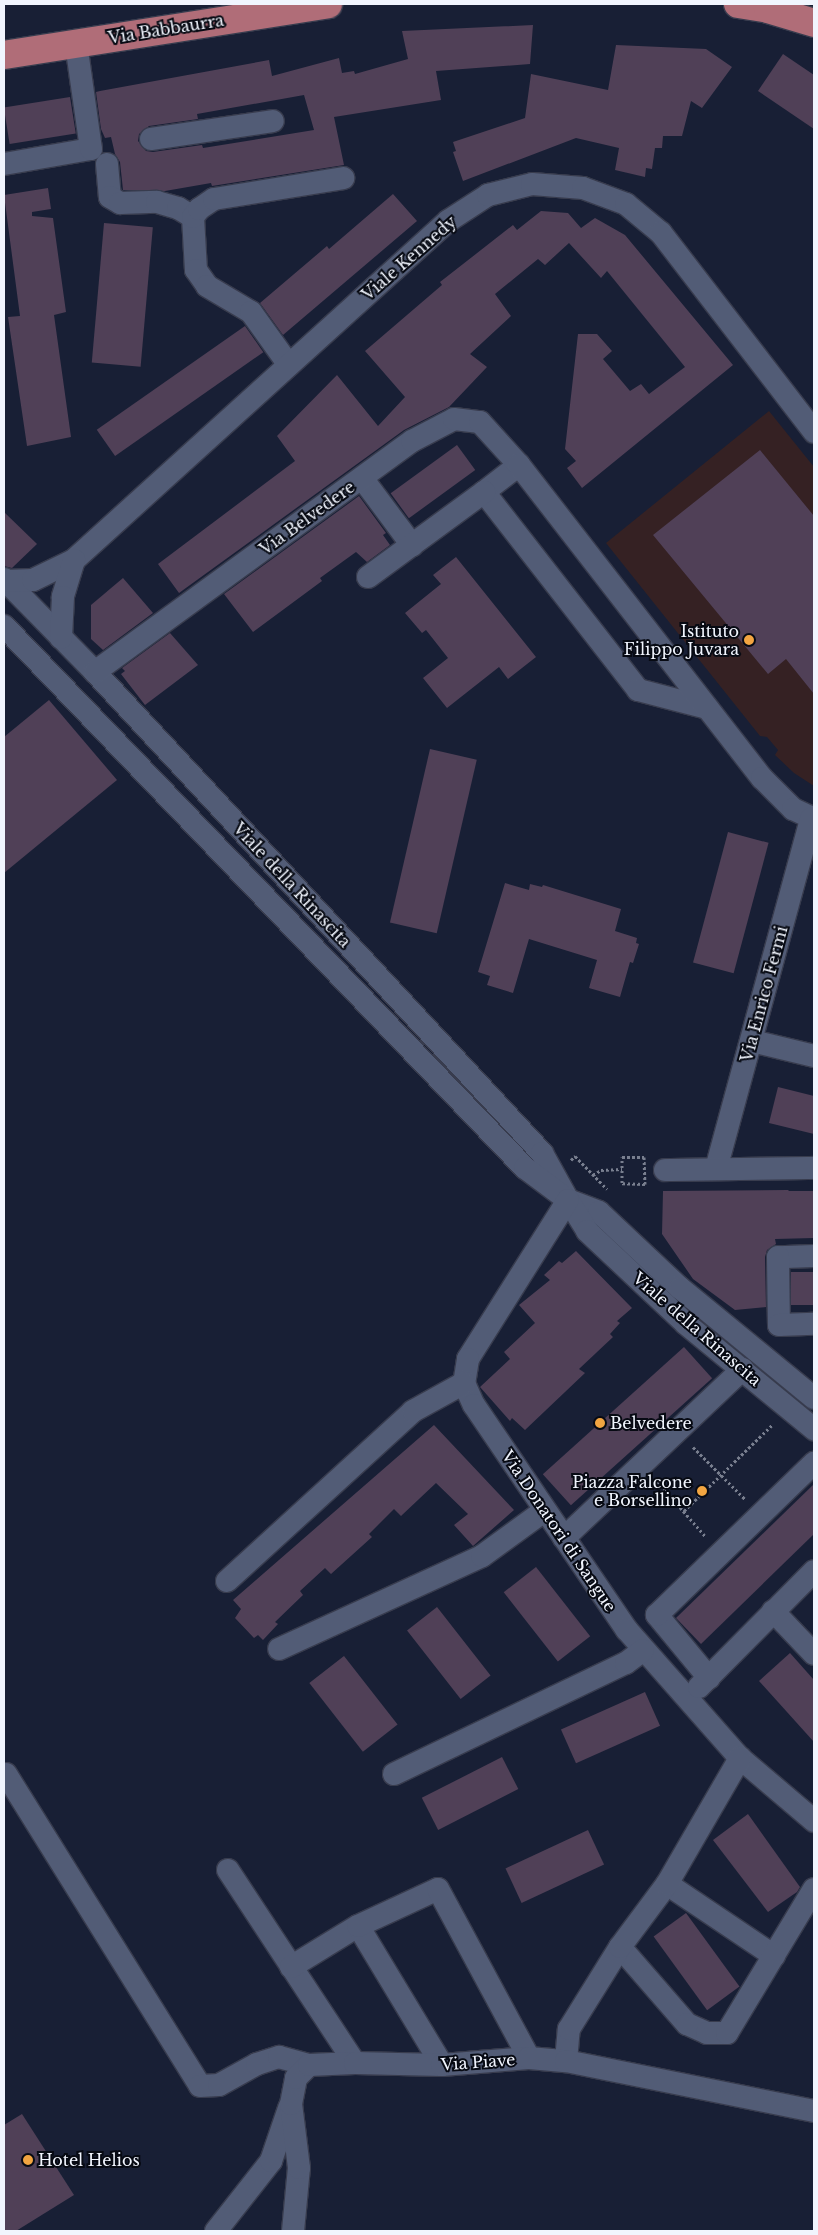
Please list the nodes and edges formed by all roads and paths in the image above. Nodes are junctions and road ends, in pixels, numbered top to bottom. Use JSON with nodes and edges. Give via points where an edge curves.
{"nodes":[{"id":1,"x":328,"y":4,"type":"edge"},
{"id":2,"x":738,"y":4,"type":"edge"},
{"id":3,"x":814,"y":23,"type":"edge"},
{"id":4,"x":76,"y":44,"type":"junction"},
{"id":5,"x":4,"y":55,"type":"edge"},
{"id":6,"x":273,"y":120,"type":"dead end"},
{"id":7,"x":150,"y":139,"type":"dead end"},
{"id":8,"x":4,"y":164,"type":"edge"},
{"id":9,"x":107,"y":164,"type":"dead end"},
{"id":10,"x":342,"y":178,"type":"dead end"},
{"id":11,"x":194,"y":218,"type":"junction"},
{"id":12,"x":289,"y":365,"type":"junction"},
{"id":13,"x":814,"y":432,"type":"edge"},
{"id":14,"x":519,"y":465,"type":"junction"},
{"id":15,"x":362,"y":478,"type":"junction"},
{"id":16,"x":484,"y":492,"type":"junction"},
{"id":17,"x":412,"y":545,"type":"junction"},
{"id":18,"x":74,"y":560,"type":"junction"},
{"id":19,"x":368,"y":577,"type":"dead end"},
{"id":20,"x":4,"y":580,"type":"edge"},
{"id":21,"x":4,"y":626,"type":"edge"},
{"id":22,"x":61,"y":638,"type":"junction"},
{"id":23,"x":94,"y":672,"type":"junction"},
{"id":24,"x":707,"y":708,"type":"junction"},
{"id":25,"x":813,"y":819,"type":"edge"},
{"id":26,"x":752,"y":1041,"type":"junction"},
{"id":27,"x":814,"y":1056,"type":"edge"},
{"id":28,"x":575,"y":1156,"type":"dead end"},
{"id":29,"x":644,"y":1157,"type":"dead end"},
{"id":30,"x":814,"y":1168,"type":"edge"},
{"id":31,"x":622,"y":1169,"type":"junction"},
{"id":32,"x":716,"y":1169,"type":"junction"},
{"id":33,"x":664,"y":1170,"type":"dead end"},
{"id":34,"x":593,"y":1175,"type":"junction"},
{"id":35,"x":645,"y":1184,"type":"dead end"},
{"id":36,"x":609,"y":1191,"type":"dead end"},
{"id":37,"x":568,"y":1200,"type":"junction"},
{"id":38,"x":814,"y":1256,"type":"edge"},
{"id":39,"x":814,"y":1324,"type":"edge"},
{"id":40,"x":743,"y":1370,"type":"junction"},
{"id":41,"x":464,"y":1383,"type":"junction"},
{"id":42,"x":814,"y":1398,"type":"edge"},
{"id":43,"x":775,"y":1422,"type":"dead end"},
{"id":44,"x":814,"y":1429,"type":"edge"},
{"id":45,"x":678,"y":1431,"type":"junction"},
{"id":46,"x":814,"y":1463,"type":"edge"},
{"id":47,"x":642,"y":1464,"type":"junction"},
{"id":48,"x":722,"y":1476,"type":"junction"},
{"id":49,"x":748,"y":1502,"type":"dead end"},
{"id":50,"x":544,"y":1511,"type":"junction"},
{"id":51,"x":684,"y":1511,"type":"junction"},
{"id":52,"x":564,"y":1538,"type":"junction"},
{"id":53,"x":708,"y":1539,"type":"dead end"},
{"id":54,"x":814,"y":1571,"type":"edge"},
{"id":55,"x":227,"y":1581,"type":"dead end"},
{"id":56,"x":773,"y":1611,"type":"junction"},
{"id":57,"x":279,"y":1649,"type":"dead end"},
{"id":58,"x":643,"y":1650,"type":"junction"},
{"id":59,"x":814,"y":1654,"type":"edge"},
{"id":60,"x":709,"y":1678,"type":"junction"},
{"id":61,"x":687,"y":1698,"type":"junction"},
{"id":62,"x":740,"y":1758,"type":"junction"},
{"id":63,"x":6,"y":1774,"type":"dead end"},
{"id":64,"x":394,"y":1774,"type":"dead end"},
{"id":65,"x":814,"y":1821,"type":"edge"},
{"id":66,"x":228,"y":1870,"type":"dead end"},
{"id":67,"x":667,"y":1884,"type":"junction"},
{"id":68,"x":814,"y":1889,"type":"edge"},
{"id":69,"x":358,"y":1926,"type":"junction"},
{"id":70,"x":620,"y":1947,"type":"junction"},
{"id":71,"x":774,"y":1956,"type":"junction"},
{"id":72,"x":291,"y":1967,"type":"junction"},
{"id":73,"x":529,"y":2058,"type":"junction"},
{"id":74,"x":566,"y":2061,"type":"junction"},
{"id":75,"x":355,"y":2063,"type":"junction"},
{"id":76,"x":309,"y":2065,"type":"junction"},
{"id":77,"x":442,"y":2065,"type":"junction"},
{"id":78,"x":290,"y":2104,"type":"junction"},
{"id":79,"x":814,"y":2111,"type":"edge"},
{"id":80,"x":216,"y":2231,"type":"edge"},
{"id":81,"x":293,"y":2231,"type":"edge"}],
"edges":[{"from":1,"to":4,"type":"main road","name":"Via Babbaurra"},
{"from":2,"to":3,"type":"main road"},
{"from":4,"to":5,"type":"main road","name":"Via Babbaurra"},
{"from":4,"to":8,"type":"street","via":[[91,149]]},
{"from":6,"to":7,"type":"street"},
{"from":9,"to":11,"type":"street","via":[[110,196],[120,202],[157,202],[178,208]]},
{"from":10,"to":11,"type":"street","via":[[214,199],[199,209]]},
{"from":11,"to":12,"type":"street","via":[[196,270],[207,286],[251,312]]},
{"from":12,"to":13,"type":"street","name":"Viale Kennedy","via":[[448,221],[488,195],[532,184],[583,188],[626,204],[661,233]]},
{"from":12,"to":18,"type":"street","name":"Viale Kennedy"},
{"from":14,"to":15,"type":"street","name":"Via Belvedere","via":[[480,422],[454,419],[412,442]]},
{"from":14,"to":16,"type":"street"},
{"from":14,"to":24,"type":"street","name":"Via Belvedere"},
{"from":15,"to":17,"type":"street"},
{"from":15,"to":23,"type":"street","name":"Via Belvedere"},
{"from":16,"to":17,"type":"street"},
{"from":16,"to":24,"type":"street","via":[[638,690]]},
{"from":17,"to":19,"type":"street"},
{"from":18,"to":20,"type":"street","name":"Viale Kennedy","via":[[33,580]]},
{"from":18,"to":22,"type":"street","via":[[63,597]]},
{"from":20,"to":22,"type":"street","name":"Viale della Rinascita"},
{"from":21,"to":37,"type":"street","name":"Viale della Rinascita","via":[[525,1168]]},
{"from":22,"to":23,"type":"street","name":"Viale della Rinascita"},
{"from":23,"to":37,"type":"street","name":"Viale della Rinascita","via":[[542,1153]]},
{"from":24,"to":25,"type":"street","name":"Via Belvedere","via":[[762,778],[793,809]]},
{"from":25,"to":26,"type":"street","name":"Via Enrico Fermi"},
{"from":26,"to":27,"type":"street"},
{"from":26,"to":32,"type":"street","name":"Via Enrico Fermi"},
{"from":28,"to":34,"type":"path"},
{"from":29,"to":31,"type":"path","via":[[622,1157]]},
{"from":30,"to":32,"type":"street"},
{"from":31,"to":34,"type":"path","via":[[601,1170]]},
{"from":31,"to":35,"type":"path","via":[[622,1183]]},
{"from":32,"to":33,"type":"street"},
{"from":34,"to":36,"type":"path"},
{"from":37,"to":40,"type":"street","name":"Viale della Rinascita","via":[[587,1231],[686,1324]]},
{"from":37,"to":41,"type":"street","via":[[468,1359]]},
{"from":37,"to":42,"type":"street","name":"Viale della Rinascita","via":[[599,1212],[680,1288]]},
{"from":38,"to":39,"type":"street","via":[[778,1257],[779,1325]]},
{"from":40,"to":44,"type":"street","name":"Viale della Rinascita"},
{"from":40,"to":45,"type":"street"},
{"from":41,"to":50,"type":"street","name":"Via Donatori di Sangue","via":[[474,1405]]},
{"from":41,"to":55,"type":"street","via":[[413,1411]]},
{"from":43,"to":48,"type":"path"},
{"from":45,"to":47,"type":"street"},
{"from":45,"to":48,"type":"path"},
{"from":46,"to":60,"type":"street","via":[[657,1615]]},
{"from":47,"to":51,"type":"path"},
{"from":47,"to":52,"type":"street"},
{"from":48,"to":49,"type":"path"},
{"from":48,"to":51,"type":"path"},
{"from":50,"to":52,"type":"street","name":"Via Donatori di Sangue"},
{"from":50,"to":57,"type":"street","via":[[482,1556]]},
{"from":51,"to":53,"type":"path"},
{"from":52,"to":58,"type":"street","name":"Via Donatori di Sangue"},
{"from":54,"to":56,"type":"street"},
{"from":56,"to":59,"type":"street"},
{"from":56,"to":60,"type":"street"},
{"from":58,"to":61,"type":"street","name":"Via Donatori di Sangue"},
{"from":58,"to":64,"type":"street","via":[[626,1663]]},
{"from":60,"to":61,"type":"street"},
{"from":61,"to":62,"type":"street","name":"Via Donatori di Sangue"},
{"from":62,"to":65,"type":"street","name":"Via Donatori di Sangue"},
{"from":62,"to":67,"type":"street"},
{"from":63,"to":76,"type":"street","name":"Via Piave","via":[[200,2086],[219,2085],[279,2056]]},
{"from":66,"to":72,"type":"street"},
{"from":67,"to":70,"type":"street"},
{"from":67,"to":71,"type":"street"},
{"from":68,"to":71,"type":"street"},
{"from":69,"to":72,"type":"street"},
{"from":69,"to":73,"type":"street","via":[[438,1889]]},
{"from":69,"to":77,"type":"street"},
{"from":70,"to":71,"type":"street","via":[[687,2024],[707,2033],[727,2033]]},
{"from":70,"to":74,"type":"street","via":[[569,2029]]},
{"from":72,"to":75,"type":"street"},
{"from":73,"to":74,"type":"street","name":"Via Piave"},
{"from":73,"to":77,"type":"street","name":"Via Piave"},
{"from":74,"to":79,"type":"street","name":"Via Piave"},
{"from":75,"to":76,"type":"street","name":"Via Piave"},
{"from":75,"to":77,"type":"street","name":"Via Piave"},
{"from":76,"to":78,"type":"street","via":[[296,2078]]},
{"from":78,"to":80,"type":"street","via":[[271,2161]]},
{"from":78,"to":81,"type":"street","via":[[299,2168]]}]}
